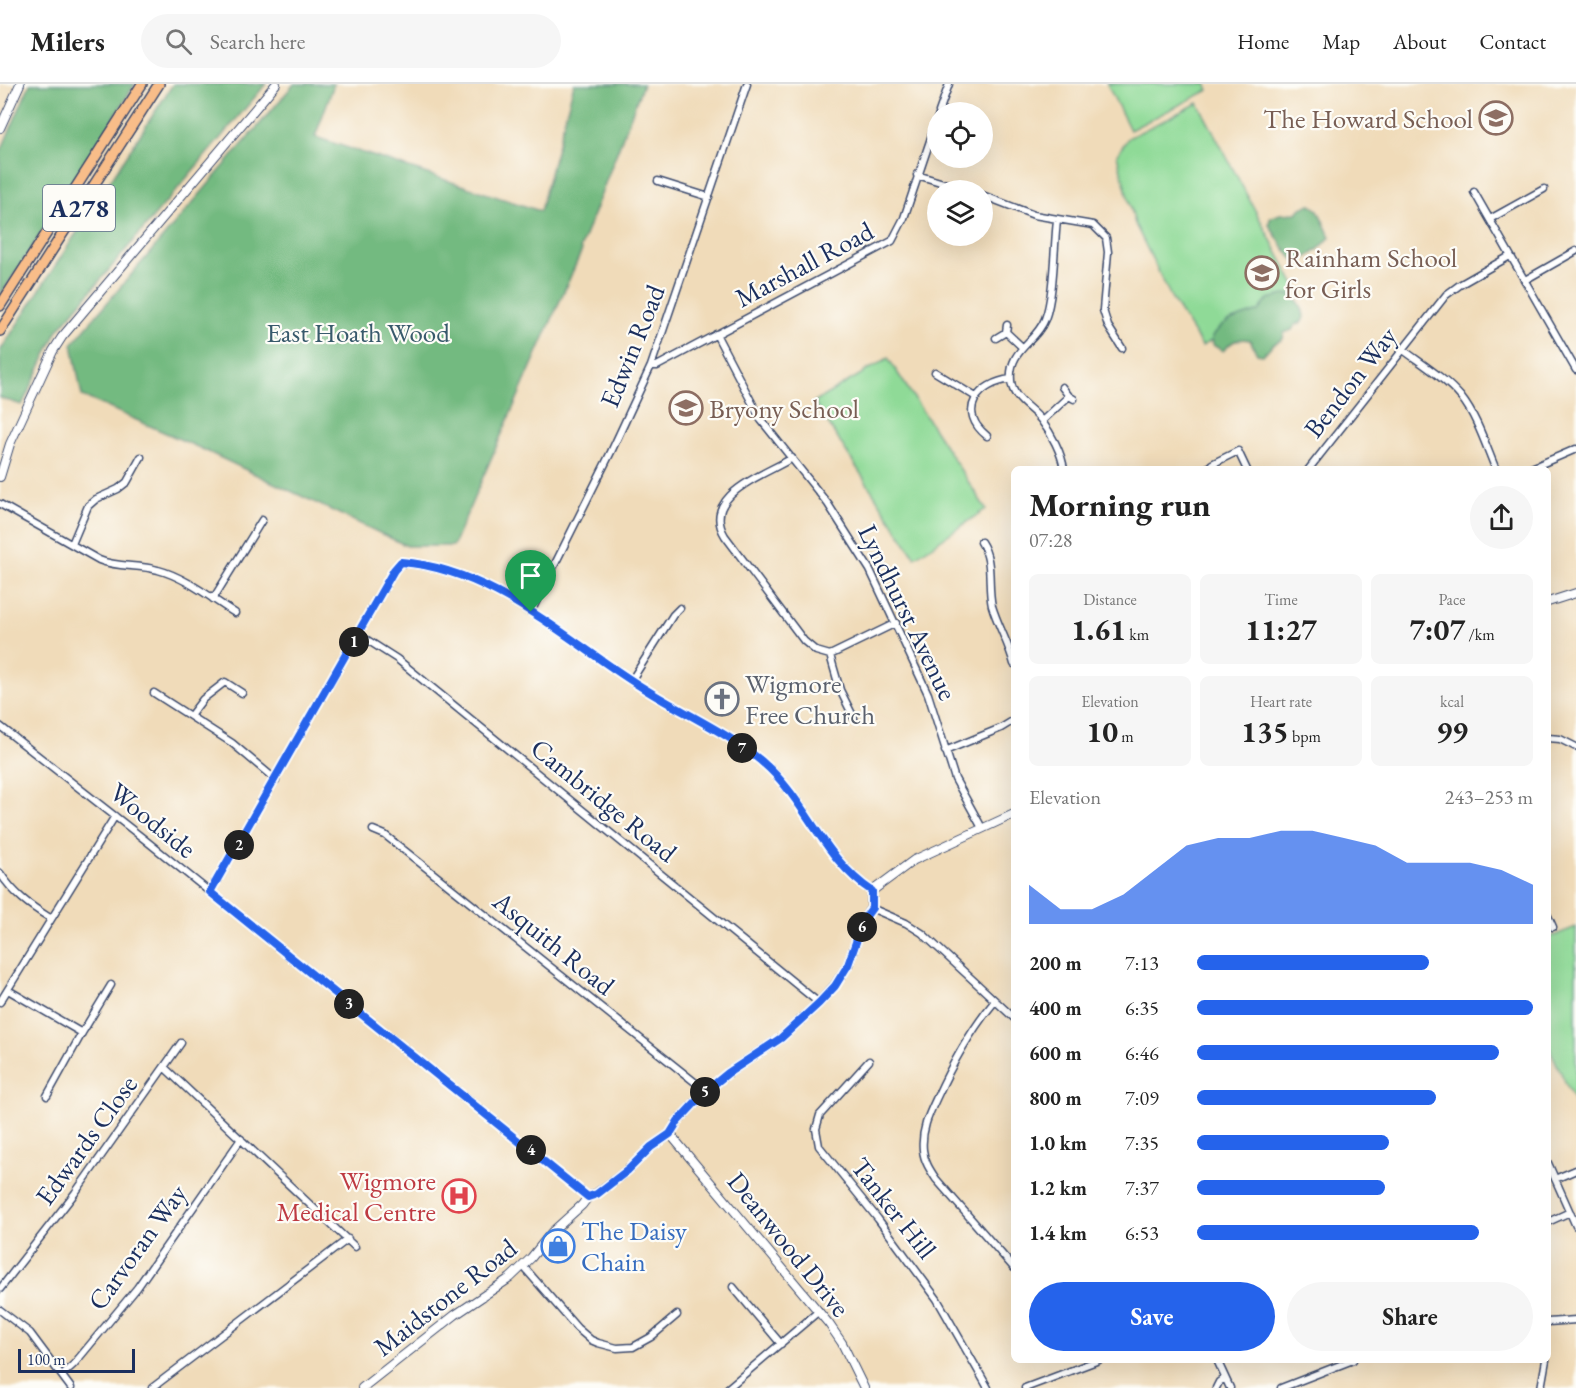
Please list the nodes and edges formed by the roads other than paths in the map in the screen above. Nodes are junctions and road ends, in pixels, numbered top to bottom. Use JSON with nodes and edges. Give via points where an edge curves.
{"nodes":[{"id":1,"x":20,"y":84,"type":"edge"},
{"id":2,"x":142,"y":84,"type":"edge"},
{"id":3,"x":159,"y":84,"type":"edge"},
{"id":4,"x":276,"y":84,"type":"edge"},
{"id":5,"x":747,"y":84,"type":"edge"},
{"id":6,"x":949,"y":84,"type":"edge"},
{"id":7,"x":943,"y":102,"type":"edge"},
{"id":8,"x":0,"y":128,"type":"edge"},
{"id":9,"x":927,"y":147,"type":"edge"},
{"id":10,"x":917,"y":175,"type":"junction"},
{"id":11,"x":934,"y":180,"type":"edge"},
{"id":12,"x":658,"y":182,"type":"dead end"},
{"id":13,"x":1544,"y":189,"type":"dead end"},
{"id":14,"x":1474,"y":192,"type":"dead end"},
{"id":15,"x":709,"y":197,"type":"junction"},
{"id":16,"x":993,"y":199,"type":"edge"},
{"id":17,"x":1490,"y":219,"type":"junction"},
{"id":18,"x":1057,"y":220,"type":"junction"},
{"id":19,"x":1576,"y":251,"type":"edge"},
{"id":20,"x":1510,"y":256,"type":"junction"},
{"id":21,"x":1524,"y":280,"type":"junction"},
{"id":22,"x":0,"y":306,"type":"edge"},
{"id":23,"x":0,"y":331,"type":"edge"},
{"id":24,"x":716,"y":334,"type":"junction"},
{"id":25,"x":996,"y":338,"type":"dead end"},
{"id":26,"x":1022,"y":347,"type":"junction"},
{"id":27,"x":1122,"y":348,"type":"dead end"},
{"id":28,"x":1402,"y":349,"type":"junction"},
{"id":29,"x":1574,"y":362,"type":"edge"},
{"id":30,"x":651,"y":366,"type":"junction"},
{"id":31,"x":1576,"y":370,"type":"edge"},
{"id":32,"x":935,"y":372,"type":"dead end"},
{"id":33,"x":1011,"y":379,"type":"junction"},
{"id":34,"x":1062,"y":387,"type":"dead end"},
{"id":35,"x":976,"y":397,"type":"junction"},
{"id":36,"x":1042,"y":421,"type":"junction"},
{"id":37,"x":987,"y":436,"type":"dead end"},
{"id":38,"x":1576,"y":449,"type":"edge"},
{"id":39,"x":141,"y":457,"type":"dead end"},
{"id":40,"x":792,"y":458,"type":"junction"},
{"id":41,"x":1063,"y":466,"type":"edge"},
{"id":42,"x":1210,"y":466,"type":"edge"},
{"id":43,"x":1245,"y":466,"type":"edge"},
{"id":44,"x":1311,"y":466,"type":"edge"},
{"id":45,"x":1494,"y":466,"type":"edge"},
{"id":46,"x":1536,"y":466,"type":"edge"},
{"id":47,"x":0,"y":477,"type":"edge"},
{"id":48,"x":0,"y":504,"type":"edge"},
{"id":49,"x":262,"y":520,"type":"dead end"},
{"id":50,"x":981,"y":542,"type":"dead end"},
{"id":51,"x":72,"y":544,"type":"junction"},
{"id":52,"x":1576,"y":593,"type":"edge"},
{"id":53,"x":213,"y":599,"type":"junction"},
{"id":54,"x":1551,"y":601,"type":"edge"},
{"id":55,"x":680,"y":608,"type":"dead end"},
{"id":56,"x":531,"y":612,"type":"junction"},
{"id":57,"x":235,"y":613,"type":"dead end"},
{"id":58,"x":896,"y":623,"type":"junction"},
{"id":59,"x":358,"y":634,"type":"junction"},
{"id":60,"x":830,"y":655,"type":"junction"},
{"id":61,"x":1011,"y":656,"type":"edge"},
{"id":62,"x":631,"y":681,"type":"junction"},
{"id":63,"x":154,"y":693,"type":"dead end"},
{"id":64,"x":242,"y":693,"type":"dead end"},
{"id":65,"x":190,"y":716,"type":"junction"},
{"id":66,"x":854,"y":718,"type":"dead end"},
{"id":67,"x":1011,"y":722,"type":"edge"},
{"id":68,"x":0,"y":726,"type":"edge"},
{"id":69,"x":1551,"y":738,"type":"edge"},
{"id":70,"x":1576,"y":747,"type":"edge"},
{"id":71,"x":945,"y":751,"type":"junction"},
{"id":72,"x":276,"y":780,"type":"junction"},
{"id":73,"x":1011,"y":815,"type":"edge"},
{"id":74,"x":115,"y":816,"type":"junction"},
{"id":75,"x":982,"y":828,"type":"junction"},
{"id":76,"x":373,"y":830,"type":"dead end"},
{"id":77,"x":0,"y":873,"type":"edge"},
{"id":78,"x":872,"y":891,"type":"junction"},
{"id":79,"x":210,"y":892,"type":"junction"},
{"id":80,"x":872,"y":908,"type":"junction"},
{"id":81,"x":50,"y":918,"type":"junction"},
{"id":82,"x":1551,"y":923,"type":"edge"},
{"id":83,"x":1553,"y":927,"type":"dead end"},
{"id":84,"x":111,"y":985,"type":"dead end"},
{"id":85,"x":8,"y":990,"type":"junction"},
{"id":86,"x":994,"y":1001,"type":"junction"},
{"id":87,"x":0,"y":1002,"type":"edge"},
{"id":88,"x":819,"y":1003,"type":"junction"},
{"id":89,"x":1011,"y":1015,"type":"edge"},
{"id":90,"x":82,"y":1033,"type":"junction"},
{"id":91,"x":181,"y":1043,"type":"dead end"},
{"id":92,"x":869,"y":1061,"type":"dead end"},
{"id":93,"x":164,"y":1067,"type":"junction"},
{"id":94,"x":706,"y":1091,"type":"junction"},
{"id":95,"x":47,"y":1096,"type":"dead end"},
{"id":96,"x":670,"y":1134,"type":"junction"},
{"id":97,"x":241,"y":1139,"type":"junction"},
{"id":98,"x":1551,"y":1168,"type":"edge"},
{"id":99,"x":1576,"y":1170,"type":"edge"},
{"id":100,"x":1556,"y":1179,"type":"junction"},
{"id":101,"x":588,"y":1197,"type":"junction"},
{"id":102,"x":1570,"y":1212,"type":"junction"},
{"id":103,"x":1551,"y":1221,"type":"edge"},
{"id":104,"x":1576,"y":1226,"type":"edge"},
{"id":105,"x":348,"y":1239,"type":"junction"},
{"id":106,"x":355,"y":1247,"type":"dead end"},
{"id":107,"x":1011,"y":1265,"type":"edge"},
{"id":108,"x":523,"y":1266,"type":"junction"},
{"id":109,"x":733,"y":1287,"type":"dead end"},
{"id":110,"x":0,"y":1289,"type":"edge"},
{"id":111,"x":0,"y":1310,"type":"edge"},
{"id":112,"x":819,"y":1311,"type":"junction"},
{"id":113,"x":677,"y":1315,"type":"dead end"},
{"id":114,"x":1576,"y":1320,"type":"edge"},
{"id":115,"x":1551,"y":1322,"type":"edge"},
{"id":116,"x":781,"y":1344,"type":"junction"},
{"id":117,"x":1076,"y":1363,"type":"edge"},
{"id":118,"x":1091,"y":1363,"type":"edge"},
{"id":119,"x":1218,"y":1363,"type":"edge"},
{"id":120,"x":1345,"y":1363,"type":"edge"},
{"id":121,"x":1545,"y":1363,"type":"edge"},
{"id":122,"x":1078,"y":1368,"type":"junction"},
{"id":123,"x":62,"y":1375,"type":"junction"},
{"id":124,"x":1225,"y":1378,"type":"junction"},
{"id":125,"x":71,"y":1388,"type":"edge"},
{"id":126,"x":152,"y":1388,"type":"edge"},
{"id":127,"x":362,"y":1388,"type":"edge"},
{"id":128,"x":728,"y":1388,"type":"edge"},
{"id":129,"x":864,"y":1388,"type":"edge"},
{"id":130,"x":988,"y":1388,"type":"edge"},
{"id":131,"x":1025,"y":1388,"type":"edge"},
{"id":132,"x":1216,"y":1388,"type":"edge"},
{"id":133,"x":1230,"y":1388,"type":"edge"},
{"id":134,"x":1281,"y":1388,"type":"edge"},
{"id":135,"x":1541,"y":1388,"type":"edge"}],
"edges":[{"from":1,"to":8,"type":"street"},
{"from":2,"to":22,"type":"main road","number":"A278"},
{"from":3,"to":23,"type":"main road","number":"A278"},
{"from":4,"to":47,"type":"street","via":[[62,337],[10,444]]},
{"from":5,"to":15,"type":"street","name":"Edwin Road"},
{"from":6,"to":7,"type":"street"},
{"from":9,"to":10,"type":"street","name":"Marshall Road"},
{"from":10,"to":11,"type":"street"},
{"from":10,"to":24,"type":"street","name":"Marshall Road","via":[[904,218],[892,241]]},
{"from":12,"to":15,"type":"street"},
{"from":13,"to":17,"type":"street"},
{"from":14,"to":17,"type":"street"},
{"from":15,"to":30,"type":"street","name":"Edwin Road"},
{"from":16,"to":18,"type":"street"},
{"from":17,"to":20,"type":"street"},
{"from":18,"to":26,"type":"street","via":[[1047,313],[1037,334]]},
{"from":18,"to":27,"type":"street","via":[[1093,225],[1106,238],[1103,310]]},
{"from":19,"to":21,"type":"street"},
{"from":20,"to":21,"type":"street"},
{"from":20,"to":28,"type":"street","name":"Bendon Way","via":[[1452,290]]},
{"from":21,"to":29,"type":"street"},
{"from":24,"to":30,"type":"street","name":"Marshall Road"},
{"from":24,"to":40,"type":"street","name":"Lyndhurst Avenue","via":[[761,420]]},
{"from":25,"to":26,"type":"street","via":[[1007,329]]},
{"from":26,"to":33,"type":"street"},
{"from":28,"to":44,"type":"street","name":"Bendon Way"},
{"from":28,"to":45,"type":"street","via":[[1463,400]]},
{"from":29,"to":31,"type":"street"},
{"from":30,"to":56,"type":"street","name":"Edwin Road"},
{"from":32,"to":35,"type":"street"},
{"from":33,"to":35,"type":"street","via":[[993,383]]},
{"from":33,"to":36,"type":"street","via":[[1018,398]]},
{"from":34,"to":36,"type":"street","via":[[1072,398]]},
{"from":35,"to":37,"type":"street","via":[[974,420]]},
{"from":36,"to":41,"type":"street"},
{"from":38,"to":46,"type":"street"},
{"from":39,"to":51,"type":"street","via":[[127,482],[88,506]]},
{"from":40,"to":58,"type":"street","name":"Lyndhurst Avenue","via":[[849,535]]},
{"from":40,"to":60,"type":"street","via":[[728,495],[720,524],[725,537],[804,641],[816,651]]},
{"from":42,"to":43,"type":"street","via":[[1238,452]]},
{"from":48,"to":51,"type":"street"},
{"from":49,"to":53,"type":"street"},
{"from":50,"to":61,"type":"street","via":[[990,562],[993,609]]},
{"from":51,"to":53,"type":"street","via":[[107,563],[159,570],[177,577]]},
{"from":52,"to":54,"type":"street"},
{"from":53,"to":57,"type":"street"},
{"from":55,"to":62,"type":"street"},
{"from":56,"to":59,"type":"street","via":[[463,577],[401,562]]},
{"from":56,"to":62,"type":"street"},
{"from":58,"to":60,"type":"street"},
{"from":58,"to":71,"type":"street","name":"Lyndhurst Avenue","via":[[928,694]]},
{"from":59,"to":72,"type":"street"},
{"from":59,"to":88,"type":"street","name":"Cambridge Road","via":[[397,659]]},
{"from":60,"to":66,"type":"street","via":[[840,690]]},
{"from":62,"to":78,"type":"street","via":[[762,762],[845,869]]},
{"from":63,"to":65,"type":"street"},
{"from":64,"to":65,"type":"street","via":[[225,682],[202,699]]},
{"from":65,"to":72,"type":"street","via":[[232,743]]},
{"from":67,"to":71,"type":"street"},
{"from":68,"to":74,"type":"street","name":"Woodside"},
{"from":69,"to":70,"type":"street"},
{"from":71,"to":75,"type":"street","name":"Lyndhurst Avenue"},
{"from":72,"to":79,"type":"street"},
{"from":73,"to":75,"type":"street"},
{"from":74,"to":79,"type":"street","name":"Woodside"},
{"from":74,"to":81,"type":"street"},
{"from":75,"to":78,"type":"street","via":[[914,860]]},
{"from":76,"to":94,"type":"street","name":"Asquith Road","via":[[385,835]]},
{"from":77,"to":81,"type":"street","via":[[23,901]]},
{"from":78,"to":80,"type":"street","name":"Maidstone Road"},
{"from":79,"to":101,"type":"street","name":"Woodside"},
{"from":80,"to":86,"type":"street","via":[[922,933]]},
{"from":80,"to":88,"type":"street","name":"Maidstone Road","via":[[864,919],[848,965]]},
{"from":81,"to":85,"type":"street"},
{"from":82,"to":83,"type":"street"},
{"from":84,"to":90,"type":"street"},
{"from":85,"to":87,"type":"street"},
{"from":85,"to":90,"type":"street"},
{"from":86,"to":89,"type":"street"},
{"from":86,"to":107,"type":"street","via":[[951,1066],[925,1125],[923,1151],[936,1179]]},
{"from":88,"to":94,"type":"street","name":"Maidstone Road","via":[[781,1038]]},
{"from":90,"to":95,"type":"street"},
{"from":91,"to":93,"type":"street","name":"Edwards Close"},
{"from":92,"to":130,"type":"street","name":"Tanker Hill","via":[[820,1115],[816,1130],[819,1146],[937,1299]]},
{"from":93,"to":97,"type":"street"},
{"from":93,"to":110,"type":"street","name":"Edwards Close","via":[[75,1193]]},
{"from":94,"to":96,"type":"street","name":"Maidstone Road"},
{"from":96,"to":101,"type":"street","name":"Maidstone Road","via":[[597,1194]]},
{"from":96,"to":112,"type":"street","name":"Deanwood Drive"},
{"from":97,"to":105,"type":"street"},
{"from":97,"to":123,"type":"street","name":"Carvoran Way","via":[[137,1288]]},
{"from":98,"to":100,"type":"street"},
{"from":99,"to":100,"type":"street"},
{"from":100,"to":102,"type":"street"},
{"from":101,"to":108,"type":"street","name":"Maidstone Road"},
{"from":102,"to":103,"type":"street"},
{"from":102,"to":104,"type":"street"},
{"from":105,"to":106,"type":"street"},
{"from":105,"to":126,"type":"street"},
{"from":108,"to":113,"type":"street","via":[[578,1328],[598,1343],[633,1347]]},
{"from":108,"to":127,"type":"street","name":"Maidstone Road"},
{"from":109,"to":116,"type":"street"},
{"from":111,"to":123,"type":"street","via":[[30,1333]]},
{"from":112,"to":116,"type":"street"},
{"from":112,"to":129,"type":"street","name":"Deanwood Drive","via":[[842,1343]]},
{"from":114,"to":115,"type":"street"},
{"from":116,"to":128,"type":"street"},
{"from":117,"to":122,"type":"street"},
{"from":118,"to":122,"type":"street"},
{"from":119,"to":124,"type":"street"},
{"from":120,"to":134,"type":"street"},
{"from":121,"to":135,"type":"street"},
{"from":122,"to":131,"type":"street"},
{"from":123,"to":125,"type":"street"},
{"from":124,"to":132,"type":"street"},
{"from":124,"to":133,"type":"street"}]}
